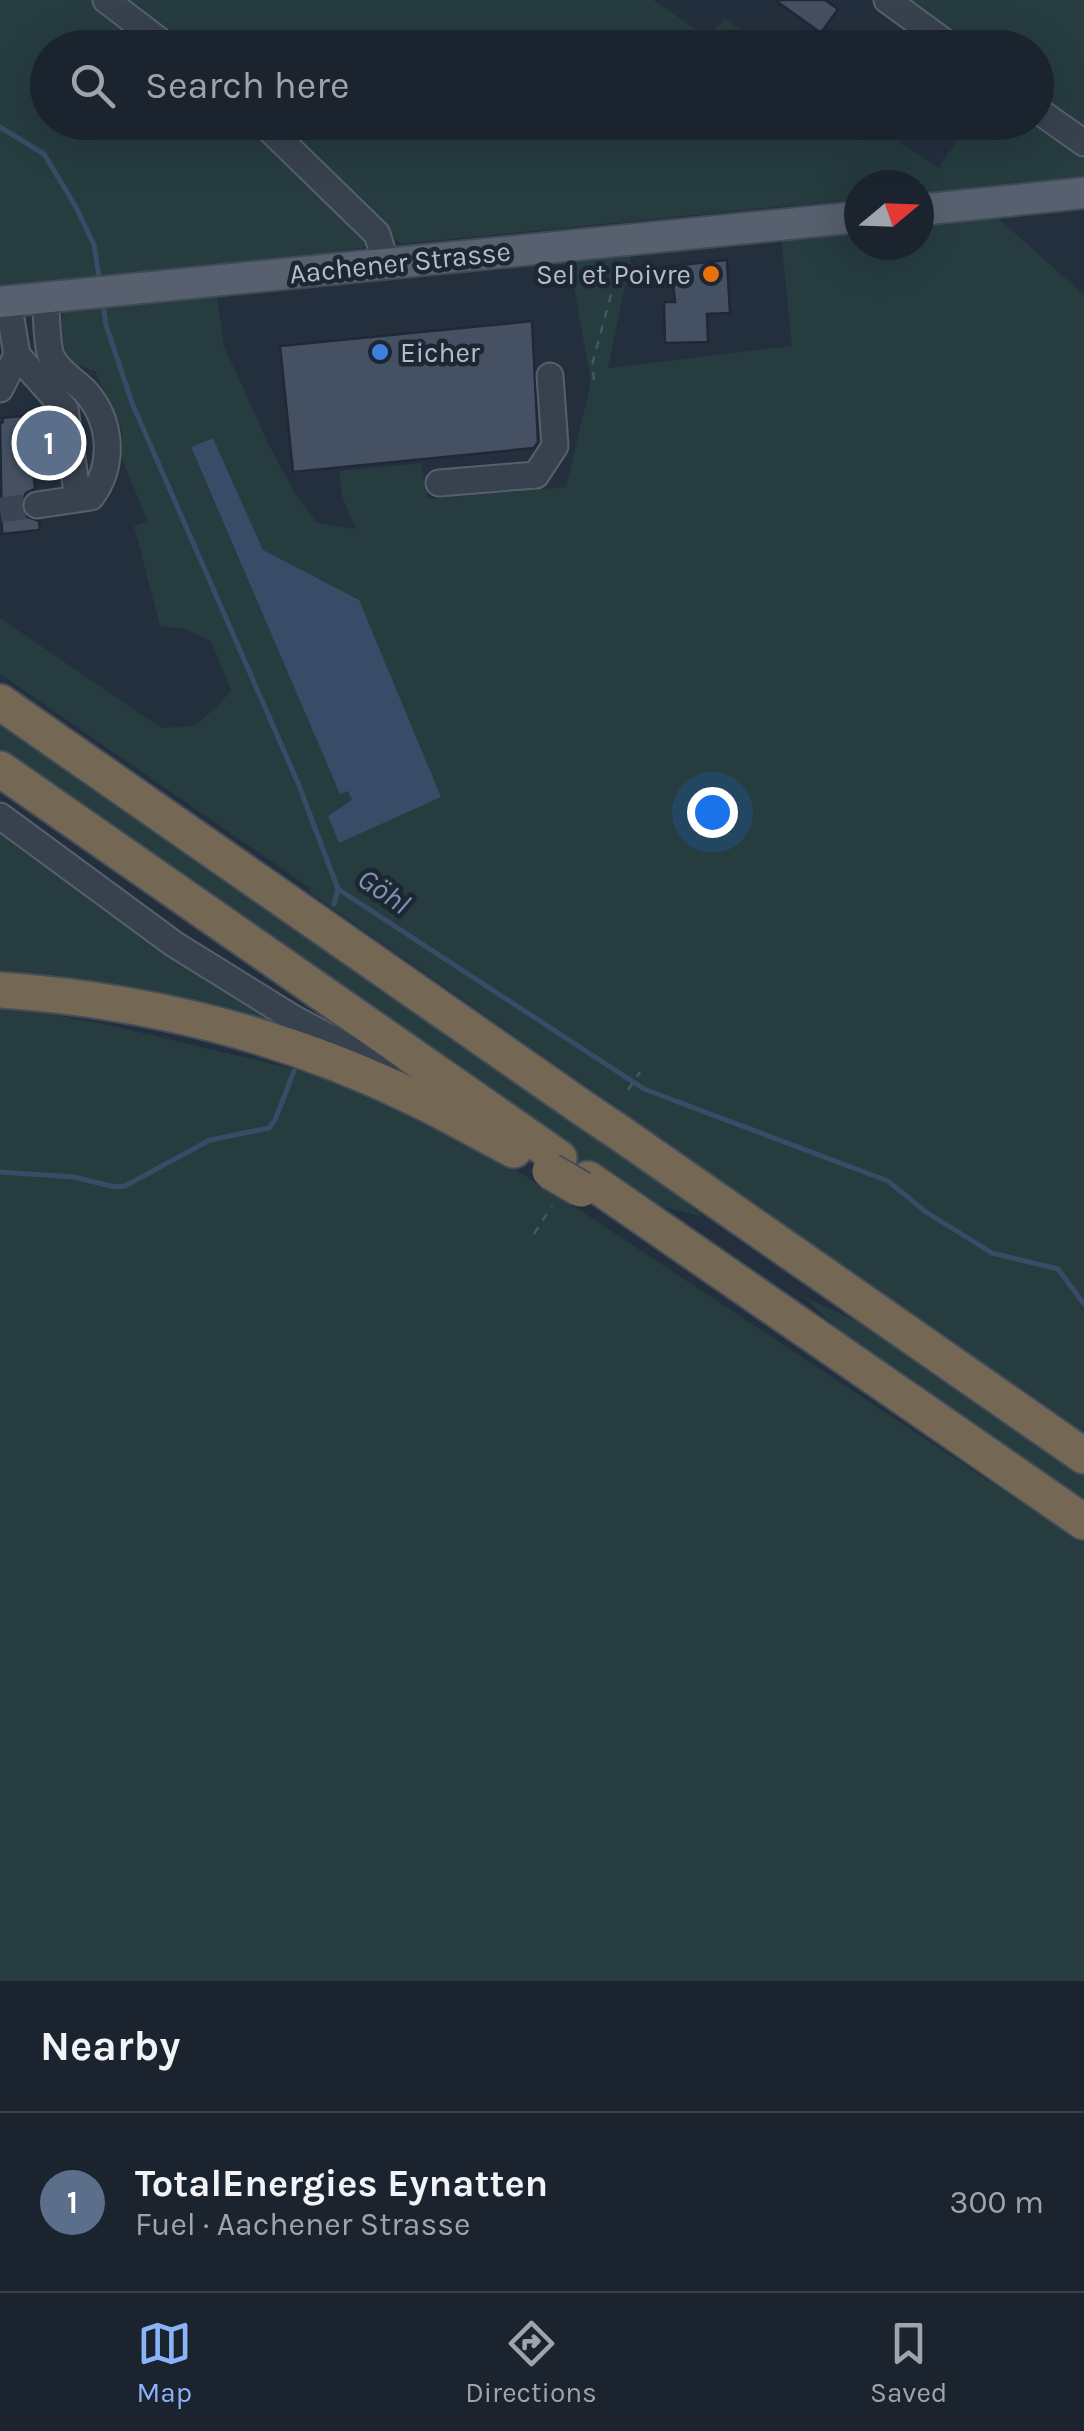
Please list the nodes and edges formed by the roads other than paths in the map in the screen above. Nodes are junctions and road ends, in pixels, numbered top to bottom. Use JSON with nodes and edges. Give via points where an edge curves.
{"nodes":[{"id":1,"x":106,"y":0,"type":"edge"},
{"id":2,"x":888,"y":0,"type":"edge"},
{"id":3,"x":145,"y":30,"type":"edge"},
{"id":4,"x":928,"y":30,"type":"edge"},
{"id":5,"x":1054,"y":122,"type":"edge"},
{"id":6,"x":280,"y":140,"type":"edge"},
{"id":7,"x":1084,"y":143,"type":"edge"},
{"id":8,"x":1084,"y":193,"type":"edge"},
{"id":9,"x":934,"y":208,"type":"edge"},
{"id":10,"x":844,"y":218,"type":"edge"},
{"id":11,"x":386,"y":263,"type":"junction"},
{"id":12,"x":45,"y":297,"type":"junction"},
{"id":13,"x":4,"y":301,"type":"edge"},
{"id":14,"x":17,"y":354,"type":"junction"},
{"id":15,"x":550,"y":376,"type":"dead end"},
{"id":16,"x":0,"y":389,"type":"edge"},
{"id":17,"x":439,"y":483,"type":"dead end"},
{"id":18,"x":78,"y":499,"type":"junction"},
{"id":19,"x":37,"y":505,"type":"tunnel mouth"},
{"id":20,"x":0,"y":702,"type":"edge"},
{"id":21,"x":0,"y":769,"type":"edge"},
{"id":22,"x":0,"y":816,"type":"edge"},
{"id":23,"x":0,"y":990,"type":"edge"},
{"id":24,"x":303,"y":1038,"type":"junction"},
{"id":25,"x":574,"y":1183,"type":"junction"},
{"id":26,"x":1084,"y":1456,"type":"edge"},
{"id":27,"x":1084,"y":1522,"type":"edge"}],
"edges":[{"from":1,"to":3,"type":"street"},
{"from":2,"to":4,"type":"street"},
{"from":5,"to":7,"type":"street"},
{"from":6,"to":11,"type":"street","via":[[377,234]]},
{"from":8,"to":9,"type":"main road"},
{"from":10,"to":11,"type":"main road","name":"Aachener Strasse"},
{"from":11,"to":12,"type":"main road","name":"Aachener Strasse"},
{"from":12,"to":13,"type":"main road","name":"Aachener Strasse"},
{"from":12,"to":18,"type":"street","via":[[50,356],[103,418],[108,449],[101,484],[91,498]]},
{"from":13,"to":14,"type":"street"},
{"from":14,"to":16,"type":"street"},
{"from":14,"to":18,"type":"street","via":[[66,409]]},
{"from":15,"to":17,"type":"street","via":[[555,446],[536,475]]},
{"from":18,"to":19,"type":"street"},
{"from":20,"to":26,"type":"highway","bridge":true},
{"from":21,"to":25,"type":"highway","via":[[316,990]]},
{"from":22,"to":24,"type":"street"},
{"from":23,"to":24,"type":"highway","via":[[98,1000]]},
{"from":24,"to":25,"type":"highway"},
{"from":25,"to":27,"type":"highway"}]}
